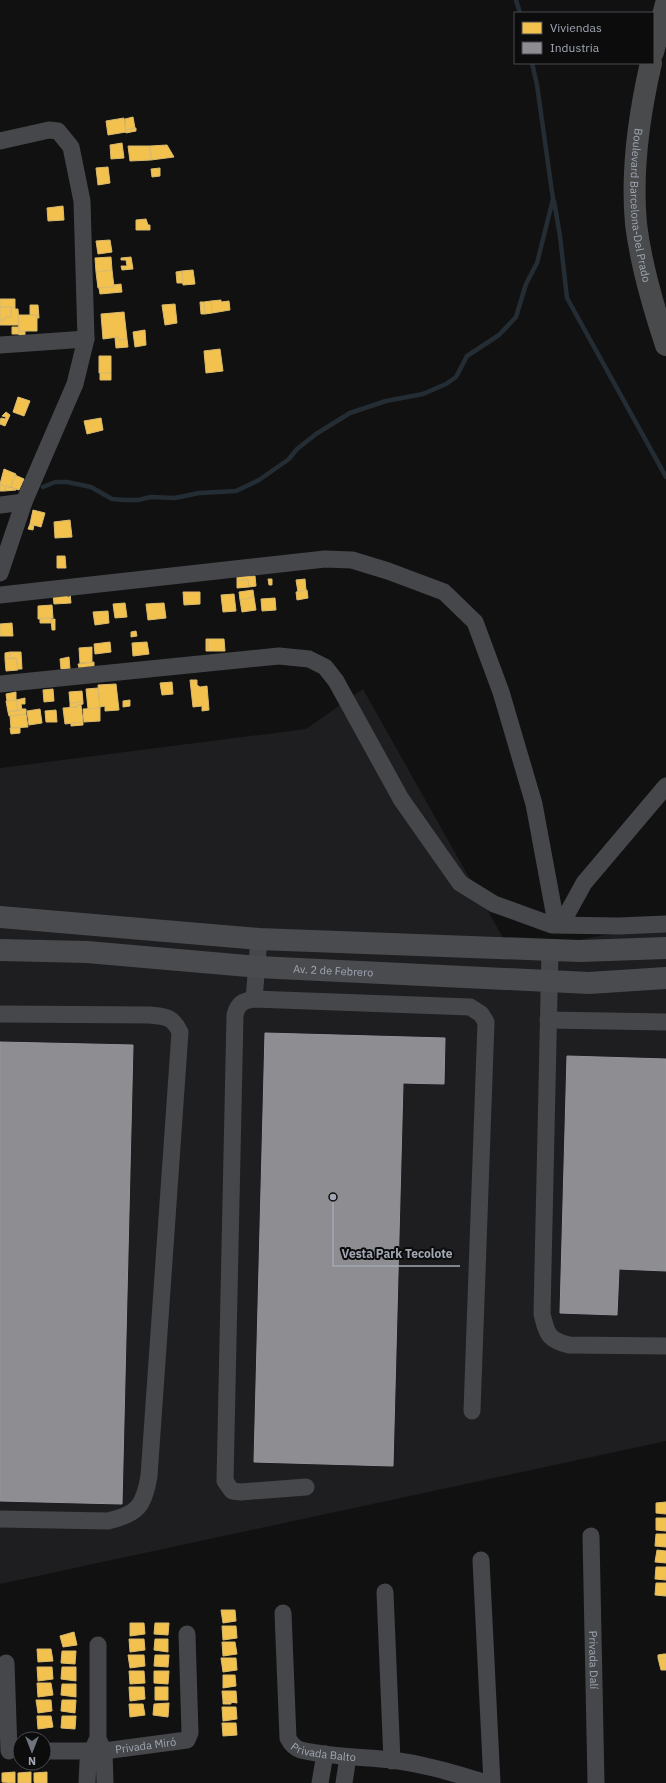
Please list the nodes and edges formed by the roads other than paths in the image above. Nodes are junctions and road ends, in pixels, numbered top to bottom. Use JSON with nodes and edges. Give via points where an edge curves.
{"nodes":[{"id":1,"x":666,"y":4,"type":"edge"},
{"id":2,"x":654,"y":48,"type":"edge"},
{"id":3,"x":650,"y":64,"type":"edge"},
{"id":4,"x":0,"y":141,"type":"edge"},
{"id":5,"x":86,"y":340,"type":"junction"},
{"id":6,"x":0,"y":345,"type":"edge"},
{"id":7,"x":666,"y":345,"type":"edge"},
{"id":8,"x":24,"y":502,"type":"junction"},
{"id":9,"x":0,"y":505,"type":"edge"},
{"id":10,"x":0,"y":573,"type":"edge"},
{"id":11,"x":0,"y":595,"type":"edge"},
{"id":12,"x":0,"y":684,"type":"edge"},
{"id":13,"x":666,"y":786,"type":"edge"},
{"id":14,"x":0,"y":917,"type":"edge"},
{"id":15,"x":666,"y":924,"type":"edge"},
{"id":16,"x":259,"y":939,"type":"junction"},
{"id":17,"x":666,"y":948,"type":"edge"},
{"id":18,"x":0,"y":950,"type":"edge"},
{"id":19,"x":550,"y":950,"type":"junction"},
{"id":20,"x":258,"y":967,"type":"junction"},
{"id":21,"x":666,"y":978,"type":"edge"},
{"id":22,"x":550,"y":982,"type":"junction"},
{"id":23,"x":254,"y":999,"type":"junction"},
{"id":24,"x":0,"y":1014,"type":"edge"},
{"id":25,"x":548,"y":1020,"type":"junction"},
{"id":26,"x":666,"y":1022,"type":"edge"},
{"id":27,"x":666,"y":1346,"type":"edge"},
{"id":28,"x":472,"y":1411,"type":"dead end"},
{"id":29,"x":306,"y":1487,"type":"dead end"},
{"id":30,"x":0,"y":1519,"type":"edge"},
{"id":31,"x":591,"y":1536,"type":"dead end"},
{"id":32,"x":481,"y":1560,"type":"dead end"},
{"id":33,"x":385,"y":1592,"type":"dead end"},
{"id":34,"x":282,"y":1613,"type":"dead end"},
{"id":35,"x":187,"y":1634,"type":"dead end"},
{"id":36,"x":98,"y":1645,"type":"dead end"},
{"id":37,"x":6,"y":1663,"type":"dead end"},
{"id":38,"x":98,"y":1747,"type":"junction"},
{"id":39,"x":52,"y":1750,"type":"edge"},
{"id":40,"x":10,"y":1751,"type":"edge"},
{"id":41,"x":325,"y":1754,"type":"junction"},
{"id":42,"x":348,"y":1757,"type":"junction"},
{"id":43,"x":392,"y":1760,"type":"junction"},
{"id":44,"x":87,"y":1783,"type":"edge"},
{"id":45,"x":105,"y":1783,"type":"edge"},
{"id":46,"x":320,"y":1783,"type":"edge"},
{"id":47,"x":344,"y":1783,"type":"edge"},
{"id":48,"x":487,"y":1783,"type":"edge"},
{"id":49,"x":492,"y":1783,"type":"edge"},
{"id":50,"x":596,"y":1783,"type":"edge"}],
"edges":[{"from":1,"to":2,"type":"main road"},
{"from":3,"to":7,"type":"main road","name":"Boulevard Barcelona-Del Prado","via":[[642,101],[635,167],[636,223],[646,279]]},
{"from":4,"to":5,"type":"street","via":[[49,130],[58,131],[71,147],[82,201]]},
{"from":5,"to":6,"type":"street"},
{"from":5,"to":8,"type":"street","via":[[75,384]]},
{"from":8,"to":9,"type":"street"},
{"from":8,"to":10,"type":"street"},
{"from":11,"to":13,"type":"street","via":[[325,559],[359,562],[444,592],[475,622],[501,692],[534,804],[552,905],[558,917],[562,918],[567,914],[584,883]]},
{"from":12,"to":15,"type":"street","via":[[279,656],[309,659],[325,667],[336,681],[401,800],[460,882],[494,904],[552,925]]},
{"from":14,"to":16,"type":"main road"},
{"from":16,"to":19,"type":"main road"},
{"from":16,"to":20,"type":"street"},
{"from":17,"to":19,"type":"main road"},
{"from":18,"to":20,"type":"main road","name":"Av. 2 de Febrero","via":[[87,952]]},
{"from":19,"to":22,"type":"street"},
{"from":20,"to":22,"type":"main road","name":"Av. 2 de Febrero"},
{"from":20,"to":23,"type":"street"},
{"from":21,"to":22,"type":"main road","name":"Av. 2 de Febrero","via":[[589,984]]},
{"from":22,"to":25,"type":"street"},
{"from":23,"to":28,"type":"street","via":[[470,1007],[481,1014],[486,1022]]},
{"from":23,"to":29,"type":"street","via":[[241,1001],[235,1015],[225,1481],[232,1491],[241,1492]]},
{"from":24,"to":30,"type":"street","via":[[166,1017],[175,1021],[180,1037],[149,1476],[143,1500],[133,1512],[108,1521]]},
{"from":25,"to":26,"type":"street"},
{"from":25,"to":27,"type":"street","via":[[542,1314],[546,1331],[555,1342],[569,1345]]},
{"from":31,"to":50,"type":"street","name":"Privada Dalí"},
{"from":32,"to":49,"type":"street"},
{"from":33,"to":43,"type":"street"},
{"from":34,"to":41,"type":"street","name":"Privada Balto","via":[[288,1738],[292,1746]]},
{"from":35,"to":38,"type":"street","name":"Privada Miró","via":[[190,1736],[187,1740]]},
{"from":36,"to":38,"type":"street","name":"Privada Miró"},
{"from":37,"to":40,"type":"street"},
{"from":38,"to":39,"type":"street","name":"Privada Miró"},
{"from":38,"to":44,"type":"street","via":[[88,1762]]},
{"from":38,"to":45,"type":"street"},
{"from":41,"to":42,"type":"street","name":"Privada Balto"},
{"from":41,"to":46,"type":"street"},
{"from":42,"to":43,"type":"street","name":"Privada Balto"},
{"from":42,"to":47,"type":"street"},
{"from":43,"to":48,"type":"street","name":"Privada Balto","via":[[444,1770]]}]}
